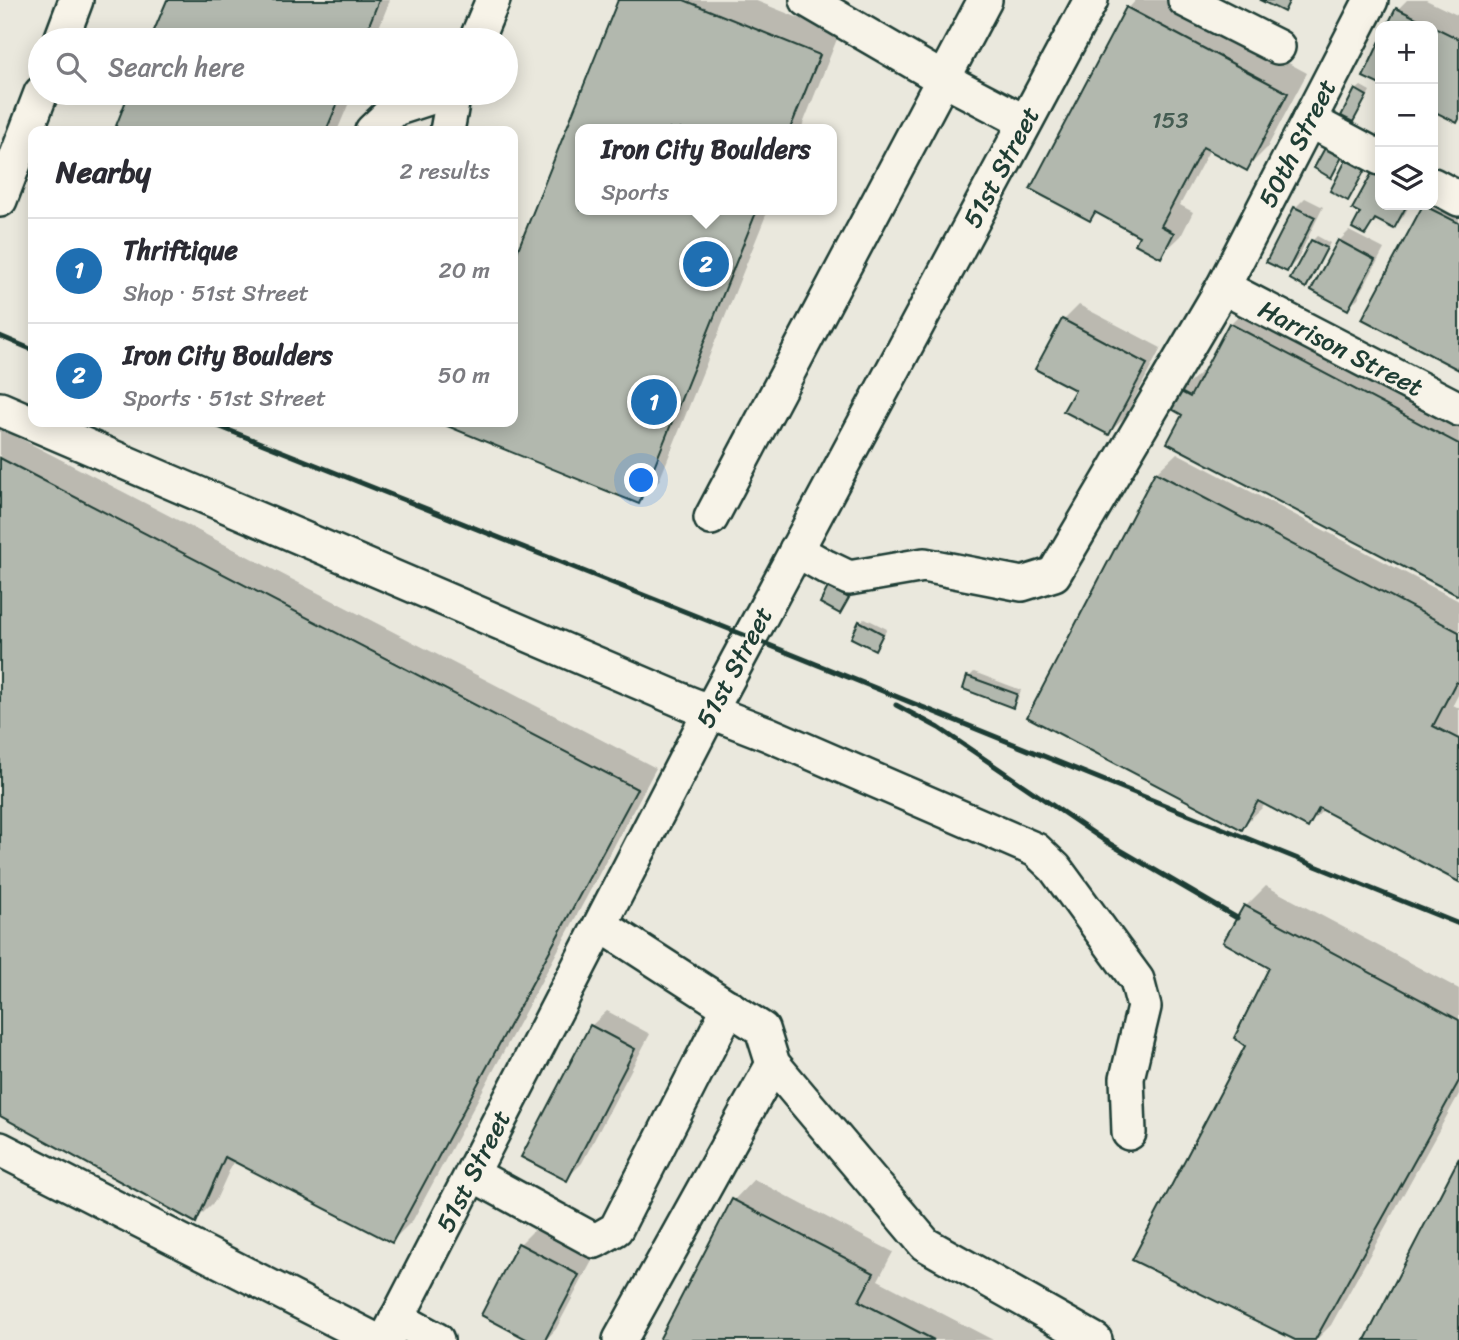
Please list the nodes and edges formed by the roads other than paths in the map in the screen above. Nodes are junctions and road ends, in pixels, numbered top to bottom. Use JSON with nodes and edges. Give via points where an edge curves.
{"nodes":[{"id":1,"x":76,"y":0,"type":"edge"},
{"id":2,"x":493,"y":0,"type":"edge"},
{"id":3,"x":807,"y":0,"type":"edge"},
{"id":4,"x":985,"y":0,"type":"edge"},
{"id":5,"x":1091,"y":0,"type":"edge"},
{"id":6,"x":1185,"y":0,"type":"edge"},
{"id":7,"x":1371,"y":0,"type":"edge"},
{"id":8,"x":66,"y":28,"type":"edge"},
{"id":9,"x":481,"y":28,"type":"edge"},
{"id":10,"x":1278,"y":47,"type":"dead end"},
{"id":11,"x":943,"y":79,"type":"junction"},
{"id":12,"x":36,"y":105,"type":"edge"},
{"id":13,"x":407,"y":105,"type":"edge"},
{"id":14,"x":452,"y":105,"type":"edge"},
{"id":15,"x":1309,"y":120,"type":"junction"},
{"id":16,"x":1025,"y":122,"type":"junction"},
{"id":17,"x":28,"y":126,"type":"edge"},
{"id":18,"x":377,"y":126,"type":"edge"},
{"id":19,"x":448,"y":126,"type":"edge"},
{"id":20,"x":28,"y":127,"type":"edge"},
{"id":21,"x":1375,"y":155,"type":"edge"},
{"id":22,"x":1438,"y":188,"type":"edge"},
{"id":23,"x":1459,"y":199,"type":"edge"},
{"id":24,"x":0,"y":200,"type":"edge"},
{"id":25,"x":1223,"y":287,"type":"junction"},
{"id":26,"x":0,"y":409,"type":"edge"},
{"id":27,"x":1459,"y":409,"type":"edge"},
{"id":28,"x":28,"y":421,"type":"edge"},
{"id":29,"x":42,"y":427,"type":"edge"},
{"id":30,"x":711,"y":519,"type":"dead end"},
{"id":31,"x":796,"y":550,"type":"junction"},
{"id":32,"x":710,"y":712,"type":"junction"},
{"id":33,"x":601,"y":925,"type":"junction"},
{"id":34,"x":729,"y":1007,"type":"junction"},
{"id":35,"x":773,"y":1064,"type":"junction"},
{"id":36,"x":1129,"y":1133,"type":"dead end"},
{"id":37,"x":0,"y":1149,"type":"edge"},
{"id":38,"x":472,"y":1174,"type":"junction"},
{"id":39,"x":386,"y":1333,"type":"edge"},
{"id":40,"x":437,"y":1340,"type":"edge"},
{"id":41,"x":620,"y":1340,"type":"edge"},
{"id":42,"x":1095,"y":1340,"type":"edge"}],
"edges":[{"from":1,"to":8,"type":"street"},
{"from":2,"to":9,"type":"street"},
{"from":3,"to":11,"type":"street"},
{"from":4,"to":11,"type":"street"},
{"from":5,"to":16,"type":"street","name":"51st Street"},
{"from":6,"to":10,"type":"street"},
{"from":7,"to":15,"type":"street","name":"50th Street"},
{"from":11,"to":16,"type":"street"},
{"from":11,"to":30,"type":"street"},
{"from":12,"to":17,"type":"street"},
{"from":13,"to":18,"type":"street","via":[[395,109]]},
{"from":14,"to":19,"type":"street"},
{"from":15,"to":21,"type":"street"},
{"from":15,"to":25,"type":"street","name":"50th Street"},
{"from":16,"to":31,"type":"street","name":"51st Street"},
{"from":20,"to":24,"type":"street"},
{"from":22,"to":23,"type":"street"},
{"from":25,"to":27,"type":"street","name":"Harrison Street"},
{"from":25,"to":31,"type":"street","name":"50th Street","via":[[1054,574],[1022,584],[924,565],[849,578]]},
{"from":26,"to":28,"type":"street"},
{"from":29,"to":32,"type":"street"},
{"from":31,"to":32,"type":"street","name":"51st Street"},
{"from":32,"to":33,"type":"street","name":"51st Street"},
{"from":32,"to":36,"type":"street","via":[[1036,850],[1055,868],[1137,980],[1144,1007],[1127,1077]]},
{"from":33,"to":34,"type":"street"},
{"from":33,"to":38,"type":"street","name":"51st Street"},
{"from":34,"to":35,"type":"street","via":[[762,1030]]},
{"from":34,"to":38,"type":"street","via":[[616,1229],[595,1241]]},
{"from":35,"to":41,"type":"street"},
{"from":35,"to":42,"type":"street","via":[[925,1244]]},
{"from":37,"to":39,"type":"street"},
{"from":38,"to":39,"type":"street","name":"51st Street"},
{"from":39,"to":40,"type":"street"}]}
